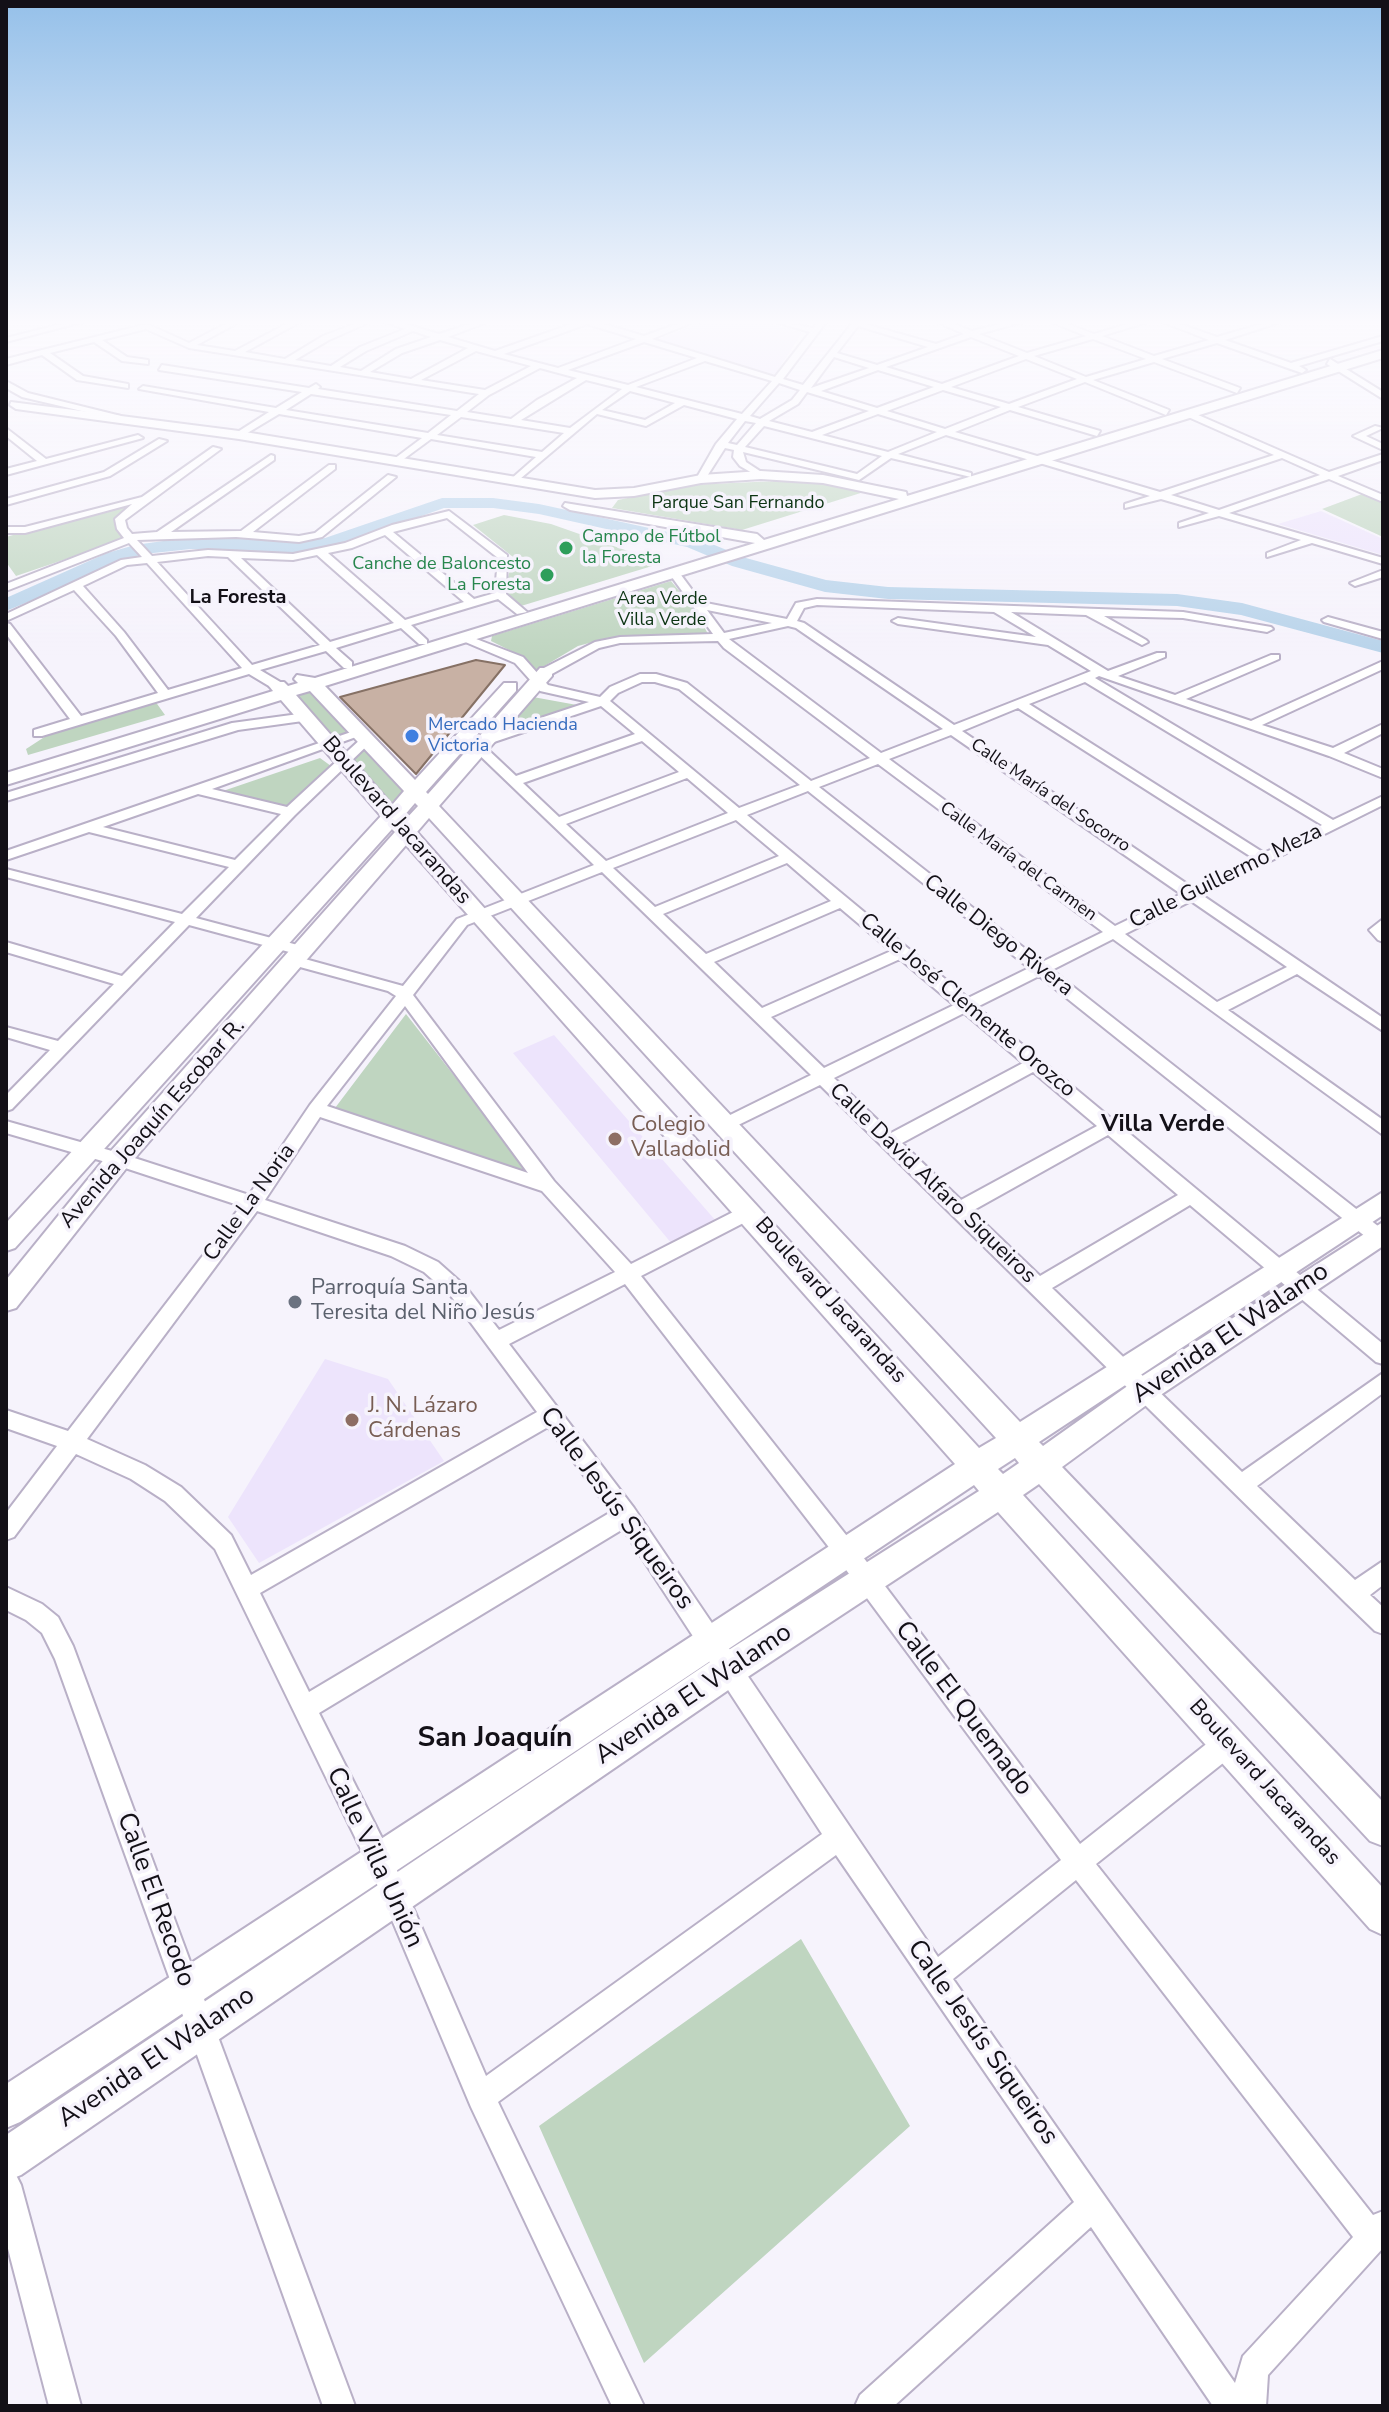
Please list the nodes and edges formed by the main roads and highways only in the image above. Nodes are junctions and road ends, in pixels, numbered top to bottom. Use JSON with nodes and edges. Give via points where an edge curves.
{"nodes":[{"id":1,"x":119,"y":434,"type":"edge"},
{"id":2,"x":230,"y":434,"type":"edge"},
{"id":3,"x":1096,"y":434,"type":"edge"},
{"id":4,"x":1119,"y":434,"type":"edge"},
{"id":5,"x":1032,"y":458,"type":"junction"},
{"id":6,"x":278,"y":459,"type":"road end"},
{"id":7,"x":398,"y":478,"type":"road end"},
{"id":8,"x":901,"y":495,"type":"junction"},
{"id":9,"x":757,"y":539,"type":"junction"},
{"id":10,"x":740,"y":549,"type":"junction"},
{"id":11,"x":698,"y":562,"type":"junction"},
{"id":12,"x":295,"y":685,"type":"junction"},
{"id":13,"x":6,"y":770,"type":"edge"},
{"id":14,"x":6,"y":779,"type":"edge"},
{"id":15,"x":421,"y":798,"type":"junction"},
{"id":16,"x":399,"y":822,"type":"junction"},
{"id":17,"x":292,"y":952,"type":"junction"},
{"id":18,"x":1377,"y":1226,"type":"edge"},
{"id":19,"x":6,"y":1241,"type":"edge"},
{"id":20,"x":6,"y":1300,"type":"edge"},
{"id":21,"x":1137,"y":1380,"type":"junction"},
{"id":22,"x":1017,"y":1440,"type":"junction"},
{"id":23,"x":980,"y":1466,"type":"junction"},
{"id":24,"x":1042,"y":1466,"type":"junction"},
{"id":25,"x":1003,"y":1492,"type":"junction"},
{"id":26,"x":1383,"y":1828,"type":"edge"},
{"id":27,"x":1383,"y":1916,"type":"edge"},
{"id":28,"x":6,"y":2108,"type":"edge"},
{"id":29,"x":6,"y":2160,"type":"edge"}],
"edges":[{"from":1,"to":6,"type":"main road"},
{"from":2,"to":8,"type":"main road","via":[[616,494],[761,475],[823,479]]},
{"from":3,"to":5,"type":"main road"},
{"from":4,"to":5,"type":"main road"},
{"from":5,"to":8,"type":"main road"},
{"from":5,"to":10,"type":"main road","via":[[774,543]]},
{"from":7,"to":9,"type":"main road"},
{"from":8,"to":9,"type":"main road"},
{"from":9,"to":10,"type":"main road"},
{"from":10,"to":11,"type":"main road"},
{"from":11,"to":12,"type":"main road"},
{"from":11,"to":12,"type":"main road","via":[[467,639]]},
{"from":12,"to":13,"type":"main road"},
{"from":12,"to":14,"type":"main road"},
{"from":12,"to":15,"type":"main road","name":"Boulevard Jacarandas","via":[[364,736]]},
{"from":12,"to":16,"type":"main road","name":"Boulevard Jacarandas","via":[[306,717]]},
{"from":15,"to":15,"type":"main road","name":"Avenida Joaquín Escobar R.","via":[[482,744],[538,677],[514,682]]},
{"from":15,"to":16,"type":"main road","name":"Avenida Joaquín Escobar R."},
{"from":15,"to":22,"type":"main road","name":"Boulevard Jacarandas"},
{"from":16,"to":17,"type":"main road","name":"Avenida Joaquín Escobar R."},
{"from":16,"to":23,"type":"main road","name":"Boulevard Jacarandas"},
{"from":17,"to":19,"type":"main road","name":"Avenida Joaquín Escobar R.","via":[[86,1149]]},
{"from":17,"to":20,"type":"main road","name":"Avenida Joaquín Escobar R."},
{"from":18,"to":21,"type":"main road","name":"Avenida El Walamo"},
{"from":21,"to":22,"type":"main road","name":"Avenida El Walamo"},
{"from":21,"to":24,"type":"main road","name":"Avenida El Walamo"},
{"from":22,"to":23,"type":"main road","name":"Avenida El Walamo"},
{"from":22,"to":24,"type":"main road","name":"Boulevard Jacarandas"},
{"from":23,"to":25,"type":"main road","name":"Boulevard Jacarandas"},
{"from":23,"to":28,"type":"main road","name":"Avenida El Walamo"},
{"from":24,"to":25,"type":"main road","name":"Avenida El Walamo"},
{"from":24,"to":26,"type":"main road","name":"Boulevard Jacarandas"},
{"from":25,"to":27,"type":"main road","name":"Boulevard Jacarandas"},
{"from":25,"to":29,"type":"main road","name":"Avenida El Walamo","via":[[728,1670]]}]}
